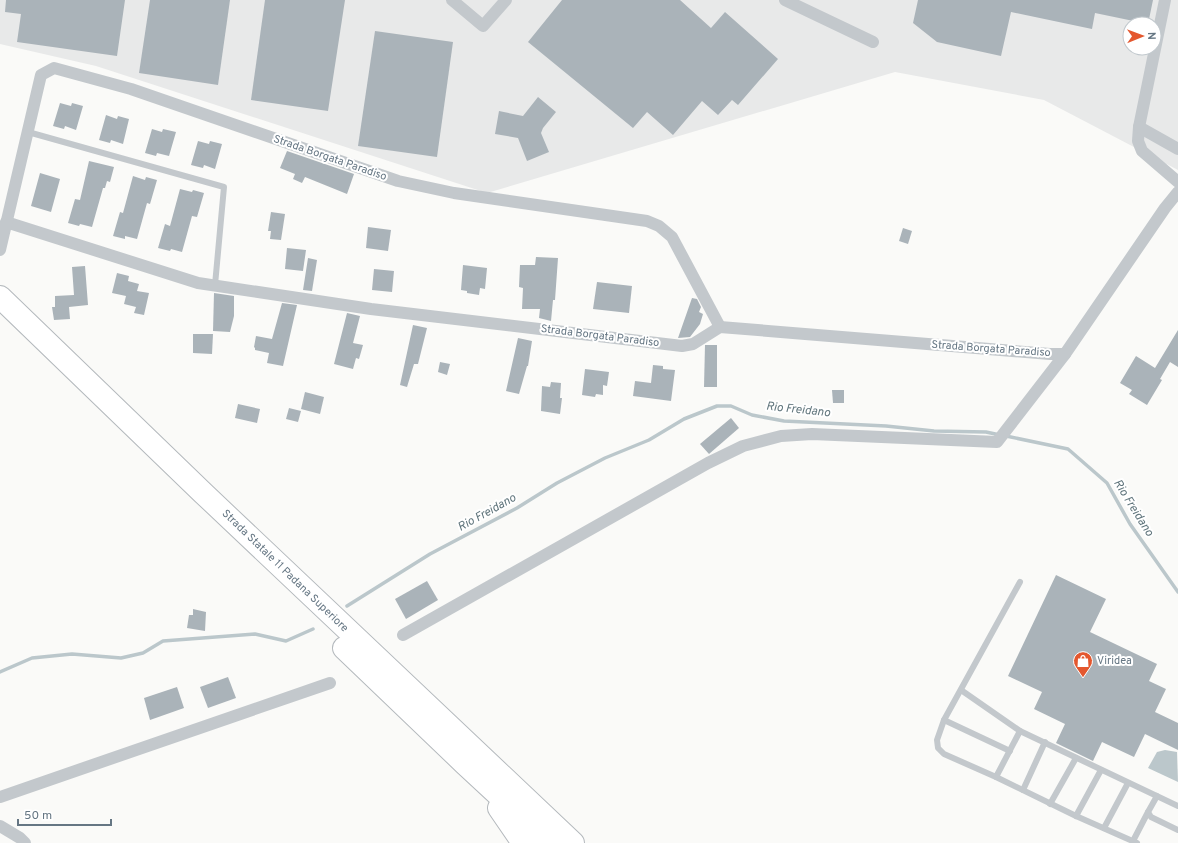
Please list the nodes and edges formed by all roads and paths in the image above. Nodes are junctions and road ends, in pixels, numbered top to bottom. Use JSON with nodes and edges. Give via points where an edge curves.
{"nodes":[{"id":1,"x":452,"y":0,"type":"edge"},
{"id":2,"x":506,"y":0,"type":"edge"},
{"id":3,"x":785,"y":0,"type":"edge"},
{"id":4,"x":1165,"y":0,"type":"edge"},
{"id":5,"x":873,"y":42,"type":"dead end"},
{"id":6,"x":1139,"y":127,"type":"junction"},
{"id":7,"x":28,"y":132,"type":"junction"},
{"id":8,"x":1178,"y":148,"type":"edge"},
{"id":9,"x":1178,"y":182,"type":"edge"},
{"id":10,"x":1178,"y":192,"type":"edge"},
{"id":11,"x":6,"y":222,"type":"junction"},
{"id":12,"x":0,"y":250,"type":"edge"},
{"id":13,"x":215,"y":285,"type":"junction"},
{"id":14,"x":0,"y":297,"type":"edge"},
{"id":15,"x":0,"y":317,"type":"edge"},
{"id":16,"x":720,"y":327,"type":"junction"},
{"id":17,"x":1066,"y":354,"type":"junction"},
{"id":18,"x":1020,"y":582,"type":"dead end"},
{"id":19,"x":403,"y":635,"type":"dead end"},
{"id":20,"x":330,"y":682,"type":"dead end"},
{"id":21,"x":961,"y":690,"type":"junction"},
{"id":22,"x":944,"y":720,"type":"junction"},
{"id":23,"x":1020,"y":730,"type":"junction"},
{"id":24,"x":1045,"y":742,"type":"junction"},
{"id":25,"x":1010,"y":751,"type":"junction"},
{"id":26,"x":1076,"y":758,"type":"junction"},
{"id":27,"x":464,"y":764,"type":"junction"},
{"id":28,"x":1100,"y":770,"type":"junction"},
{"id":29,"x":996,"y":777,"type":"junction"},
{"id":30,"x":1128,"y":783,"type":"junction"},
{"id":31,"x":1023,"y":790,"type":"junction"},
{"id":32,"x":1157,"y":796,"type":"junction"},
{"id":33,"x":0,"y":797,"type":"edge"},
{"id":34,"x":1050,"y":804,"type":"junction"},
{"id":35,"x":1178,"y":806,"type":"edge"},
{"id":36,"x":1148,"y":812,"type":"junction"},
{"id":37,"x":1076,"y":816,"type":"junction"},
{"id":38,"x":0,"y":826,"type":"edge"},
{"id":39,"x":1104,"y":828,"type":"junction"},
{"id":40,"x":1178,"y":830,"type":"edge"},
{"id":41,"x":1135,"y":842,"type":"edge"},
{"id":42,"x":25,"y":843,"type":"edge"},
{"id":43,"x":523,"y":843,"type":"edge"},
{"id":44,"x":550,"y":843,"type":"edge"},
{"id":45,"x":573,"y":843,"type":"edge"}],
"edges":[{"from":1,"to":2,"type":"street","via":[[482,26]]},
{"from":3,"to":5,"type":"street"},
{"from":4,"to":6,"type":"street"},
{"from":6,"to":8,"type":"street"},
{"from":6,"to":9,"type":"street","via":[[1138,141],[1142,150]]},
{"from":7,"to":11,"type":"street","name":"Strada Borgata Paradiso"},
{"from":7,"to":13,"type":"lane","via":[[224,186]]},
{"from":7,"to":16,"type":"street","name":"Strada Borgata Paradiso","via":[[41,75],[54,68],[130,89],[398,181],[454,193],[647,220],[672,237]]},
{"from":10,"to":17,"type":"street","name":"Strada Borgata Paradiso"},
{"from":11,"to":12,"type":"street","name":"Strada Borgata Paradiso"},
{"from":11,"to":13,"type":"street","name":"Strada Borgata Paradiso","via":[[198,283]]},
{"from":13,"to":16,"type":"street","name":"Strada Borgata Paradiso","via":[[371,309],[682,346],[693,344]]},
{"from":14,"to":45,"type":"highway","name":"Strada Statale 11 Padana Superiore"},
{"from":15,"to":27,"type":"highway","name":"Strada Statale 11 Padana Superiore"},
{"from":16,"to":17,"type":"street","name":"Strada Borgata Paradiso"},
{"from":17,"to":19,"type":"street","via":[[997,442],[812,434],[781,436],[743,446],[708,463]]},
{"from":18,"to":21,"type":"lane"},
{"from":20,"to":33,"type":"street"},
{"from":21,"to":22,"type":"lane"},
{"from":21,"to":23,"type":"lane"},
{"from":22,"to":25,"type":"lane"},
{"from":22,"to":29,"type":"lane","via":[[937,740],[938,748],[944,754]]},
{"from":23,"to":24,"type":"lane"},
{"from":23,"to":25,"type":"lane"},
{"from":24,"to":26,"type":"lane"},
{"from":24,"to":31,"type":"lane"},
{"from":25,"to":29,"type":"lane"},
{"from":26,"to":28,"type":"lane"},
{"from":26,"to":34,"type":"lane"},
{"from":27,"to":43,"type":"highway"},
{"from":27,"to":44,"type":"highway","name":"Strada Statale 11 Padana Superiore"},
{"from":28,"to":30,"type":"lane"},
{"from":28,"to":37,"type":"lane"},
{"from":29,"to":31,"type":"lane"},
{"from":30,"to":32,"type":"lane"},
{"from":30,"to":39,"type":"lane"},
{"from":31,"to":34,"type":"lane"},
{"from":32,"to":35,"type":"lane"},
{"from":32,"to":36,"type":"lane"},
{"from":34,"to":37,"type":"lane"},
{"from":36,"to":40,"type":"lane","via":[[1151,817]]},
{"from":36,"to":41,"type":"lane"},
{"from":37,"to":39,"type":"lane"},
{"from":38,"to":42,"type":"street"},
{"from":39,"to":41,"type":"lane"}]}
